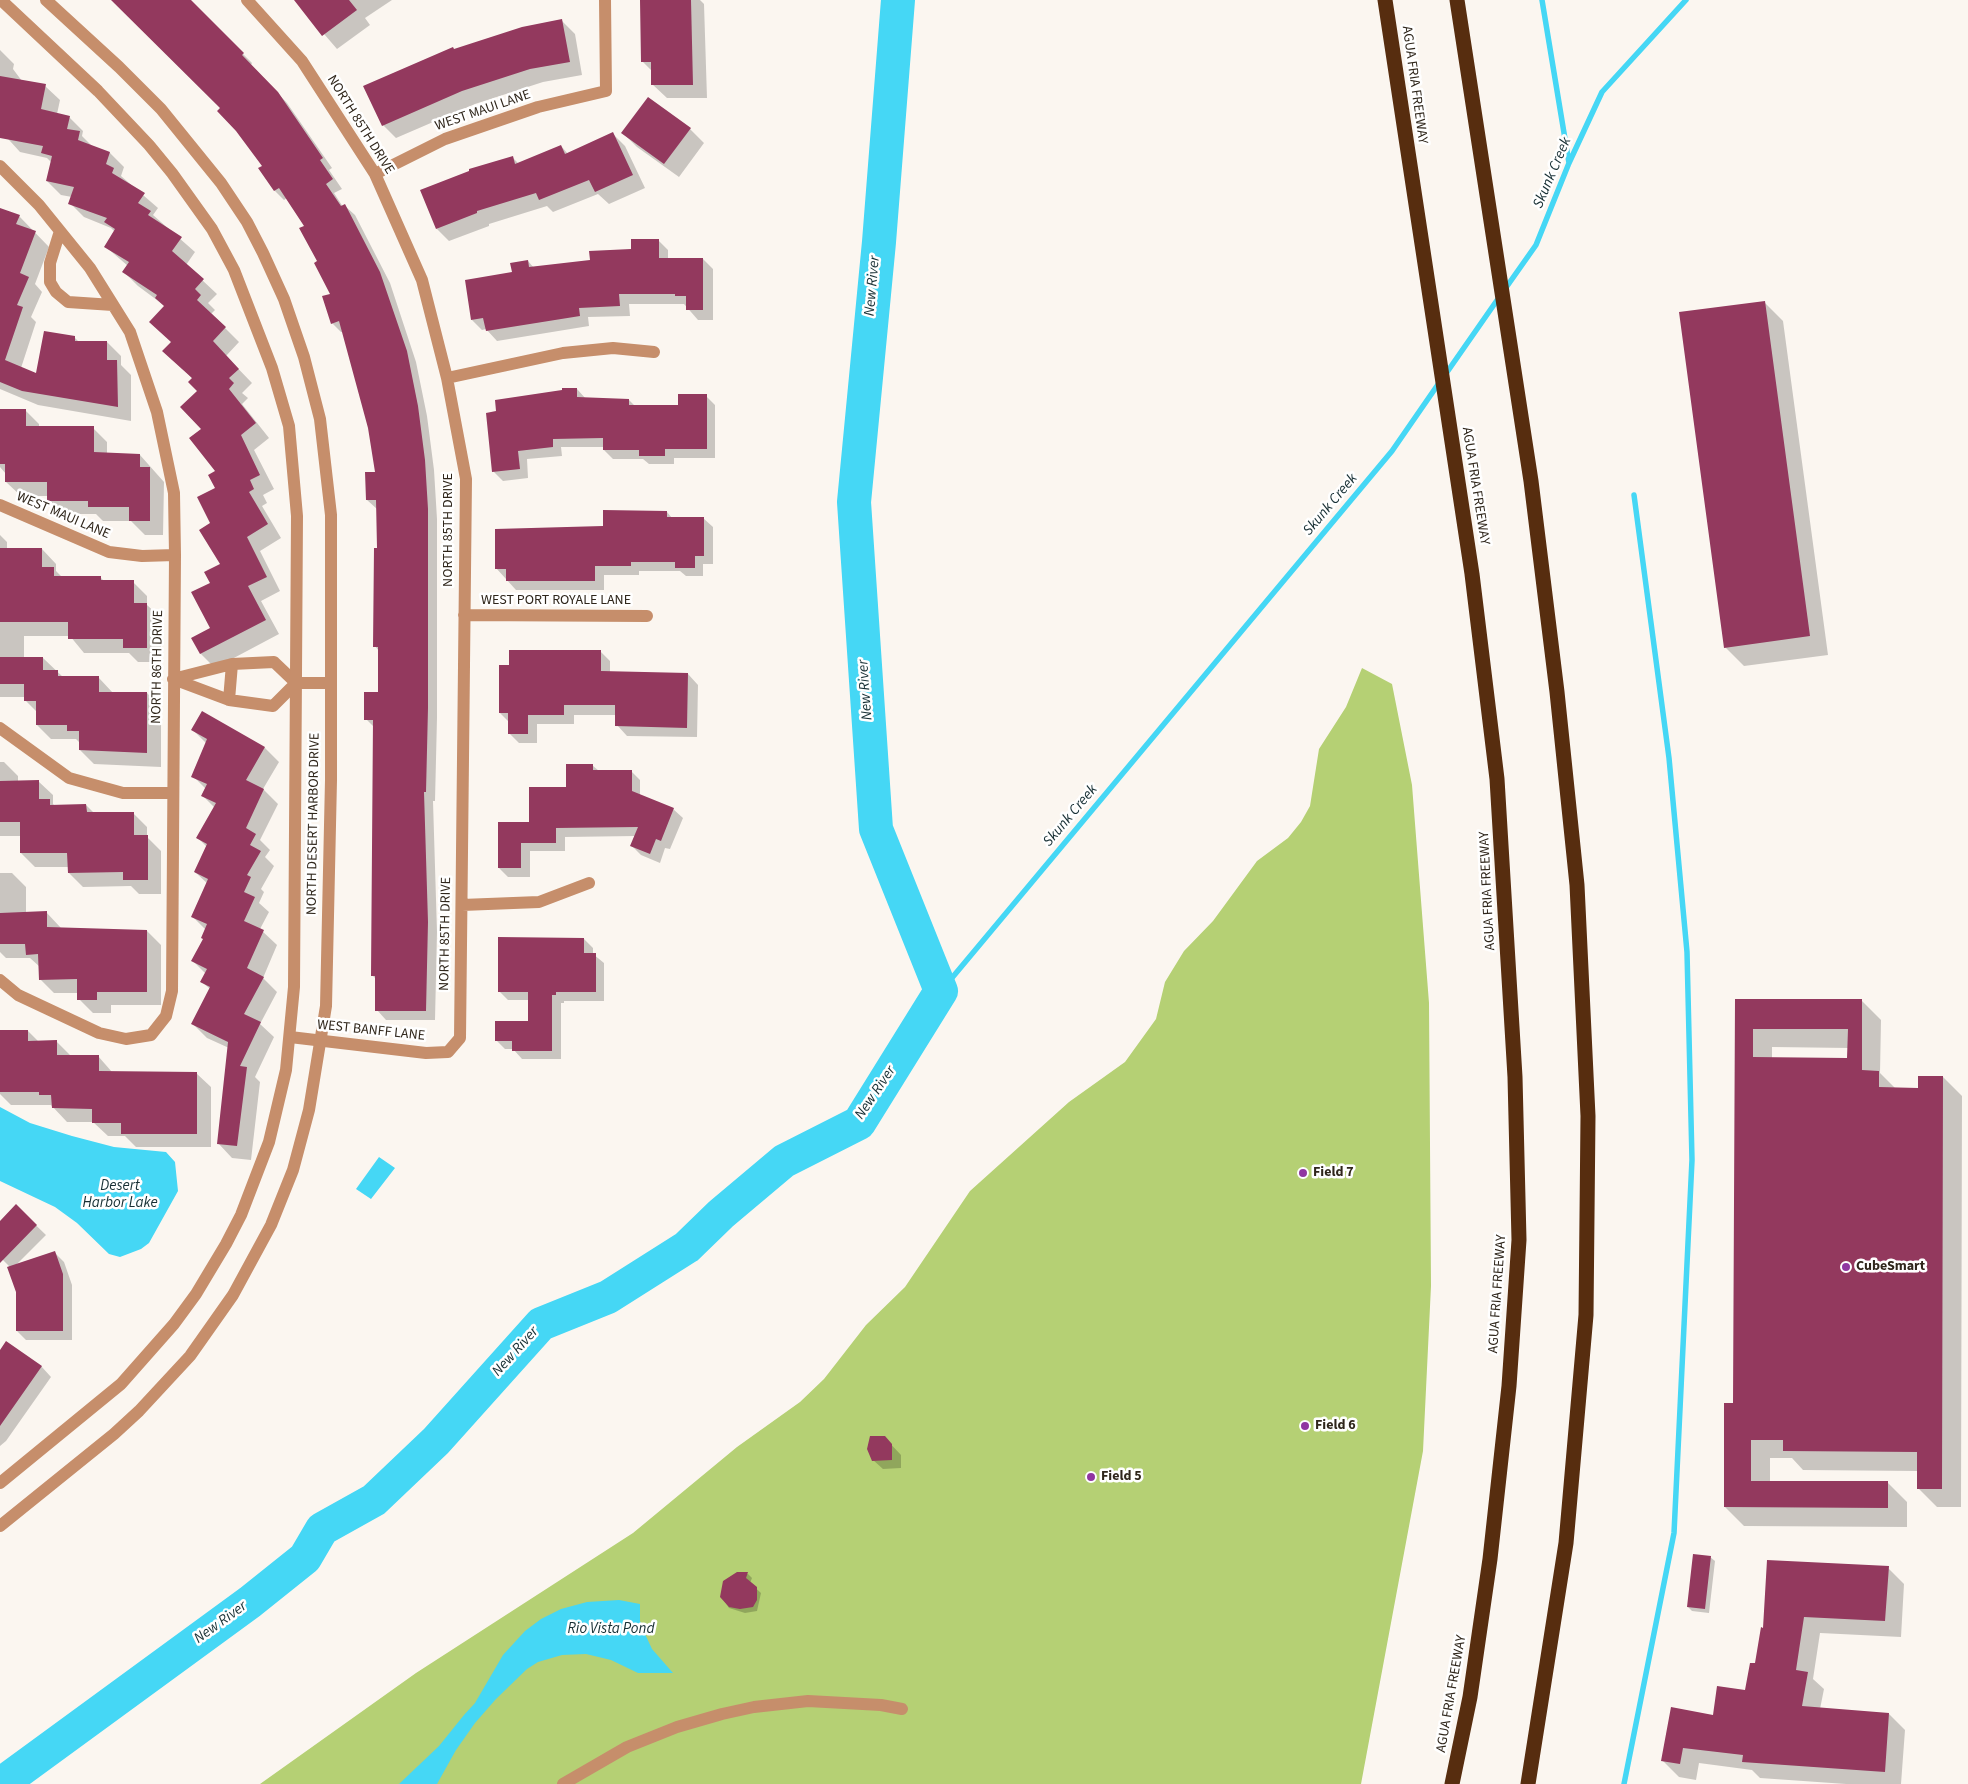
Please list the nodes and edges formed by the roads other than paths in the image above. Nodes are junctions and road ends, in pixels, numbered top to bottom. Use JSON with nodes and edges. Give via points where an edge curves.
{"nodes":[{"id":1,"x":1,"y":0,"type":"edge"},
{"id":2,"x":46,"y":0,"type":"edge"},
{"id":3,"x":247,"y":0,"type":"edge"},
{"id":4,"x":605,"y":0,"type":"edge"},
{"id":5,"x":1386,"y":0,"type":"edge"},
{"id":6,"x":1457,"y":0,"type":"edge"},
{"id":7,"x":0,"y":166,"type":"edge"},
{"id":8,"x":375,"y":174,"type":"junction"},
{"id":9,"x":60,"y":231,"type":"junction"},
{"id":10,"x":113,"y":305,"type":"junction"},
{"id":11,"x":654,"y":352,"type":"dead end"},
{"id":12,"x":447,"y":378,"type":"junction"},
{"id":13,"x":0,"y":504,"type":"edge"},
{"id":14,"x":175,"y":555,"type":"junction"},
{"id":15,"x":464,"y":615,"type":"junction"},
{"id":16,"x":647,"y":616,"type":"dead end"},
{"id":17,"x":232,"y":664,"type":"junction"},
{"id":18,"x":173,"y":679,"type":"junction"},
{"id":19,"x":331,"y":683,"type":"junction"},
{"id":20,"x":296,"y":684,"type":"junction"},
{"id":21,"x":230,"y":700,"type":"junction"},
{"id":22,"x":0,"y":728,"type":"edge"},
{"id":23,"x":172,"y":792,"type":"junction"},
{"id":24,"x":589,"y":883,"type":"dead end"},
{"id":25,"x":462,"y":905,"type":"junction"},
{"id":26,"x":0,"y":980,"type":"edge"},
{"id":27,"x":290,"y":1037,"type":"junction"},
{"id":28,"x":322,"y":1040,"type":"junction"},
{"id":29,"x":448,"y":1052,"type":"joint"},
{"id":30,"x":0,"y":1483,"type":"edge"},
{"id":31,"x":0,"y":1526,"type":"edge"},
{"id":32,"x":902,"y":1709,"type":"dead end"},
{"id":33,"x":563,"y":1784,"type":"edge"},
{"id":34,"x":1452,"y":1784,"type":"edge"},
{"id":35,"x":1528,"y":1784,"type":"edge"}],
"edges":[{"from":1,"to":20,"type":"street","name":"NORTH DESERT HARBOR DRIVE","via":[[98,91],[172,173],[212,229],[234,270],[272,368],[289,426],[297,516]]},
{"from":2,"to":19,"type":"street","name":"NORTH DESERT HARBOR DRIVE","via":[[119,67],[202,156],[247,222],[284,299],[320,419],[332,515]]},
{"from":3,"to":8,"type":"street","name":"NORTH 85TH DRIVE","via":[[302,61]]},
{"from":4,"to":8,"type":"street","name":"WEST MAUI LANE","via":[[606,91],[538,107],[445,139]]},
{"from":5,"to":34,"type":"highway","name":"AGUA FRIA FREEWAY","via":[[1472,574],[1497,779],[1515,1077],[1519,1240],[1508,1386],[1490,1559],[1470,1697]]},
{"from":6,"to":35,"type":"highway","via":[[1531,481],[1577,885],[1588,1116],[1586,1315],[1566,1543]]},
{"from":7,"to":9,"type":"street","name":"NORTH 86TH DRIVE"},
{"from":8,"to":12,"type":"street","name":"NORTH 85TH DRIVE","via":[[422,280]]},
{"from":9,"to":10,"type":"street","name":"NORTH 86TH DRIVE","via":[[90,268]]},
{"from":9,"to":10,"type":"street","via":[[50,263],[50,282],[56,292],[68,302]]},
{"from":10,"to":14,"type":"street","name":"NORTH 86TH DRIVE","via":[[130,332],[157,412],[174,493]]},
{"from":11,"to":12,"type":"street","via":[[614,348],[563,353]]},
{"from":12,"to":15,"type":"street","name":"NORTH 85TH DRIVE","via":[[466,479]]},
{"from":13,"to":14,"type":"street","name":"WEST MAUI LANE","via":[[109,552]]},
{"from":14,"to":18,"type":"street","name":"NORTH 86TH DRIVE"},
{"from":15,"to":16,"type":"street","name":"WEST PORT ROYALE LANE"},
{"from":15,"to":25,"type":"street","name":"NORTH 85TH DRIVE"},
{"from":17,"to":18,"type":"street"},
{"from":17,"to":20,"type":"street","via":[[274,662]]},
{"from":17,"to":21,"type":"street"},
{"from":18,"to":21,"type":"street"},
{"from":18,"to":23,"type":"street","name":"NORTH 86TH DRIVE"},
{"from":19,"to":20,"type":"street"},
{"from":19,"to":28,"type":"street","name":"NORTH DESERT HARBOR DRIVE","via":[[326,1006]]},
{"from":20,"to":21,"type":"street","via":[[273,706]]},
{"from":20,"to":27,"type":"street","name":"NORTH DESERT HARBOR DRIVE","via":[[296,934]]},
{"from":22,"to":23,"type":"street","via":[[68,778],[122,793]]},
{"from":23,"to":26,"type":"street","name":"NORTH 86TH DRIVE","via":[[172,992],[166,1016],[151,1035],[126,1039],[99,1033],[18,995]]},
{"from":24,"to":25,"type":"street","via":[[539,902]]},
{"from":25,"to":29,"type":"street","name":"NORTH 85TH DRIVE","via":[[460,1038]]},
{"from":27,"to":28,"type":"street","name":"WEST BANFF LANE"},
{"from":27,"to":30,"type":"street","name":"NORTH DESERT HARBOR DRIVE","via":[[280,1102],[255,1181],[241,1215],[196,1294],[121,1384]]},
{"from":28,"to":29,"type":"street","name":"WEST BANFF LANE"},
{"from":28,"to":31,"type":"street","name":"NORTH DESERT HARBOR DRIVE","via":[[309,1110],[291,1178],[271,1224],[228,1303],[190,1356],[139,1411]]},
{"from":32,"to":33,"type":"street","via":[[808,1701],[722,1714],[627,1747]]}]}
